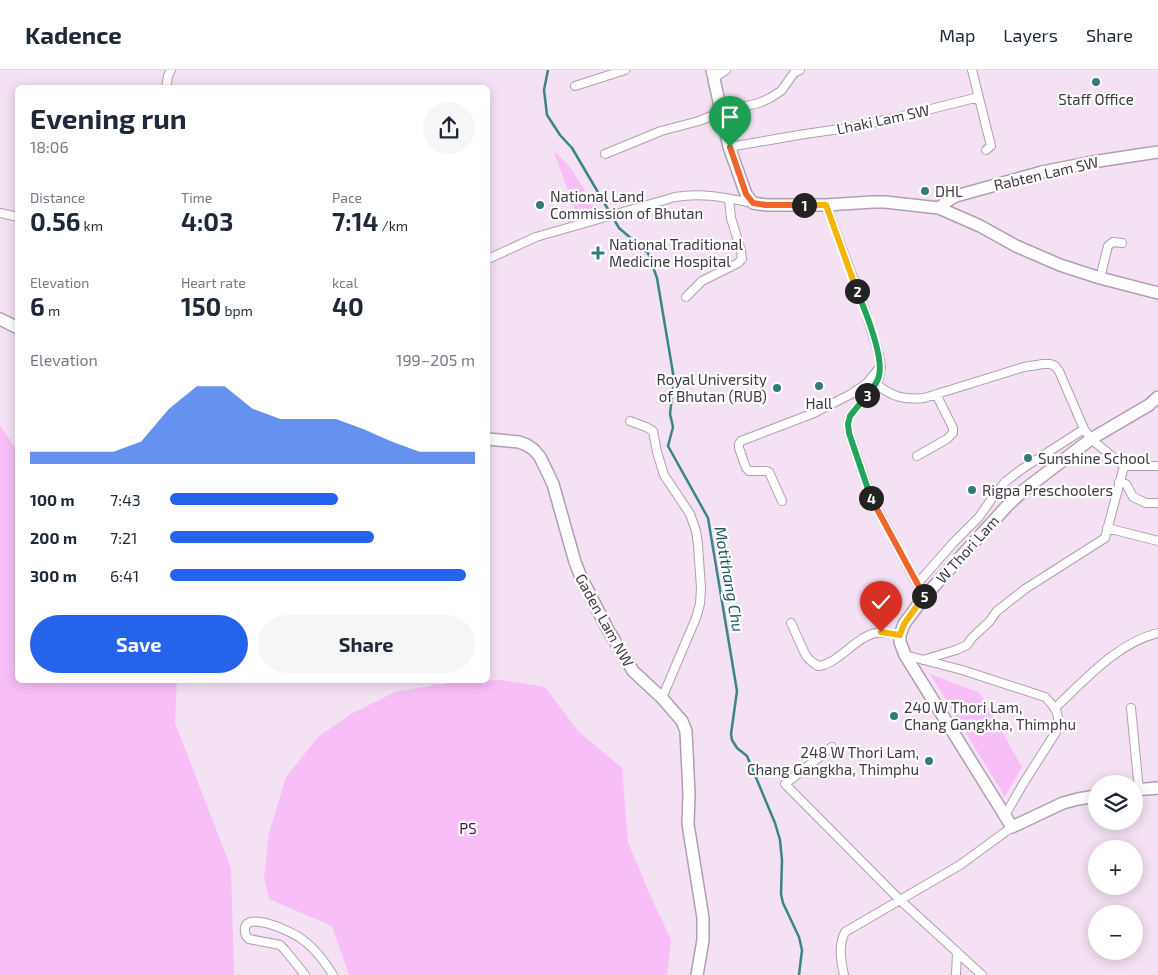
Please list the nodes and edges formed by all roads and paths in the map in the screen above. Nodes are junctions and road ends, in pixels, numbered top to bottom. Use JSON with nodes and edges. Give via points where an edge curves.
{"nodes":[{"id":1,"x":171,"y":70,"type":"edge"},
{"id":2,"x":625,"y":70,"type":"edge"},
{"id":3,"x":726,"y":70,"type":"edge"},
{"id":4,"x":800,"y":70,"type":"edge"},
{"id":5,"x":972,"y":70,"type":"edge"},
{"id":6,"x":713,"y":74,"type":"edge"},
{"id":7,"x":166,"y":85,"type":"edge"},
{"id":8,"x":575,"y":86,"type":"dead end"},
{"id":9,"x":979,"y":97,"type":"junction"},
{"id":10,"x":721,"y":112,"type":"junction"},
{"id":11,"x":730,"y":147,"type":"junction"},
{"id":12,"x":986,"y":150,"type":"dead end"},
{"id":13,"x":1158,"y":152,"type":"edge"},
{"id":14,"x":605,"y":154,"type":"dead end"},
{"id":15,"x":728,"y":199,"type":"junction"},
{"id":16,"x":753,"y":203,"type":"junction"},
{"id":17,"x":826,"y":205,"type":"junction"},
{"id":18,"x":940,"y":208,"type":"junction"},
{"id":19,"x":0,"y":213,"type":"edge"},
{"id":20,"x":15,"y":216,"type":"edge"},
{"id":21,"x":1122,"y":243,"type":"dead end"},
{"id":22,"x":490,"y":258,"type":"edge"},
{"id":23,"x":1100,"y":278,"type":"junction"},
{"id":24,"x":1158,"y":293,"type":"edge"},
{"id":25,"x":686,"y":297,"type":"dead end"},
{"id":26,"x":0,"y":319,"type":"edge"},
{"id":27,"x":15,"y":326,"type":"edge"},
{"id":28,"x":881,"y":366,"type":"junction"},
{"id":29,"x":876,"y":384,"type":"junction"},
{"id":30,"x":936,"y":394,"type":"junction"},
{"id":31,"x":1158,"y":397,"type":"edge"},
{"id":32,"x":630,"y":421,"type":"dead end"},
{"id":33,"x":1084,"y":429,"type":"junction"},
{"id":34,"x":490,"y":439,"type":"edge"},
{"id":35,"x":1091,"y":439,"type":"junction"},
{"id":36,"x":917,"y":456,"type":"dead end"},
{"id":37,"x":1124,"y":466,"type":"junction"},
{"id":38,"x":1158,"y":466,"type":"edge"},
{"id":39,"x":1119,"y":482,"type":"junction"},
{"id":40,"x":782,"y":501,"type":"dead end"},
{"id":41,"x":1158,"y":503,"type":"edge"},
{"id":42,"x":1107,"y":528,"type":"junction"},
{"id":43,"x":1158,"y":542,"type":"edge"},
{"id":44,"x":917,"y":584,"type":"junction"},
{"id":45,"x":925,"y":596,"type":"junction"},
{"id":46,"x":791,"y":623,"type":"dead end"},
{"id":47,"x":1158,"y":633,"type":"edge"},
{"id":48,"x":900,"y":635,"type":"junction"},
{"id":49,"x":905,"y":655,"type":"junction"},
{"id":50,"x":923,"y":660,"type":"junction"},
{"id":51,"x":662,"y":698,"type":"junction"},
{"id":52,"x":1055,"y":708,"type":"junction"},
{"id":53,"x":1132,"y":708,"type":"dead end"},
{"id":54,"x":832,"y":747,"type":"dead end"},
{"id":55,"x":1135,"y":775,"type":"edge"},
{"id":56,"x":1158,"y":788,"type":"edge"},
{"id":57,"x":1143,"y":789,"type":"edge"},
{"id":58,"x":1088,"y":797,"type":"edge"},
{"id":59,"x":1004,"y":817,"type":"junction"},
{"id":60,"x":1012,"y":828,"type":"junction"},
{"id":61,"x":900,"y":900,"type":"junction"},
{"id":62,"x":957,"y":952,"type":"junction"},
{"id":63,"x":305,"y":975,"type":"edge"},
{"id":64,"x":333,"y":975,"type":"edge"},
{"id":65,"x":697,"y":975,"type":"edge"},
{"id":66,"x":844,"y":975,"type":"edge"},
{"id":67,"x":956,"y":975,"type":"edge"},
{"id":68,"x":982,"y":975,"type":"edge"}],
"edges":[{"from":1,"to":7,"type":"street"},
{"from":2,"to":8,"type":"street"},
{"from":3,"to":6,"type":"street"},
{"from":4,"to":10,"type":"street","via":[[770,98]]},
{"from":5,"to":9,"type":"street"},
{"from":6,"to":10,"type":"main road"},
{"from":9,"to":11,"type":"street","name":"Lhaki Lam SW","via":[[847,128]]},
{"from":9,"to":12,"type":"street","via":[[991,146]]},
{"from":10,"to":11,"type":"main road"},
{"from":10,"to":14,"type":"street","via":[[648,135]]},
{"from":11,"to":16,"type":"main road","via":[[746,194]]},
{"from":13,"to":18,"type":"main road","name":"Rabten Lam SW","via":[[1042,172],[956,196]]},
{"from":15,"to":16,"type":"street"},
{"from":15,"to":22,"type":"street","via":[[707,195],[675,196],[536,236]]},
{"from":15,"to":25,"type":"street","via":[[742,259],[702,280]]},
{"from":16,"to":17,"type":"main road"},
{"from":17,"to":18,"type":"main road","via":[[885,202]]},
{"from":17,"to":28,"type":"street","via":[[864,307]]},
{"from":18,"to":23,"type":"main road","via":[[1016,246]]},
{"from":19,"to":20,"type":"street"},
{"from":21,"to":23,"type":"street","via":[[1113,242],[1108,246]]},
{"from":23,"to":24,"type":"main road"},
{"from":26,"to":27,"type":"main road"},
{"from":28,"to":29,"type":"street"},
{"from":28,"to":40,"type":"street","via":[[867,384],[851,394],[738,444],[746,468],[769,472]]},
{"from":29,"to":30,"type":"street","via":[[903,399]]},
{"from":29,"to":44,"type":"street","via":[[850,416],[849,433],[871,497]]},
{"from":30,"to":33,"type":"street","via":[[1024,367],[1050,364],[1059,371]]},
{"from":30,"to":36,"type":"street","via":[[953,433]]},
{"from":31,"to":35,"type":"main road","name":"W Thori Lam"},
{"from":32,"to":51,"type":"street","via":[[653,431],[660,465],[690,514],[698,545],[700,604]]},
{"from":33,"to":35,"type":"street"},
{"from":33,"to":44,"type":"street","via":[[1005,482],[979,517]]},
{"from":34,"to":51,"type":"main road","name":"Gaden Lam NW","via":[[519,442],[540,457],[553,484],[575,562],[586,588],[633,671]]},
{"from":35,"to":37,"type":"street"},
{"from":35,"to":45,"type":"main road","name":"W Thori Lam","via":[[1006,506]]},
{"from":37,"to":38,"type":"street"},
{"from":37,"to":39,"type":"street"},
{"from":39,"to":41,"type":"street","via":[[1126,484],[1133,498]]},
{"from":39,"to":42,"type":"street"},
{"from":42,"to":43,"type":"street"},
{"from":42,"to":50,"type":"street","via":[[1105,538],[1025,589],[996,612],[967,645]]},
{"from":44,"to":45,"type":"street"},
{"from":45,"to":48,"type":"main road","name":"W Thori Lam","via":[[904,624]]},
{"from":46,"to":48,"type":"street","via":[[806,656],[818,666],[827,664],[872,634]]},
{"from":47,"to":52,"type":"street","via":[[1132,642],[1086,677]]},
{"from":48,"to":49,"type":"main road"},
{"from":49,"to":50,"type":"street"},
{"from":49,"to":59,"type":"main road"},
{"from":50,"to":52,"type":"street","via":[[1045,697]]},
{"from":51,"to":65,"type":"main road","name":"Gaden Lam NW","via":[[682,721],[686,731],[688,824],[703,918]]},
{"from":52,"to":59,"type":"street","via":[[1058,713],[1056,732]]},
{"from":53,"to":55,"type":"street"},
{"from":54,"to":61,"type":"street","via":[[785,784]]},
{"from":56,"to":57,"type":"main road"},
{"from":58,"to":60,"type":"main road","via":[[1063,803]]},
{"from":59,"to":60,"type":"main road"},
{"from":60,"to":61,"type":"street","via":[[960,865]]},
{"from":61,"to":62,"type":"street"},
{"from":61,"to":66,"type":"street","via":[[845,932],[841,944]]},
{"from":62,"to":67,"type":"street"},
{"from":62,"to":68,"type":"street"},
{"from":63,"to":64,"type":"street","via":[[285,950],[249,938],[244,932],[245,927],[261,922],[285,929],[313,948]]}]}
